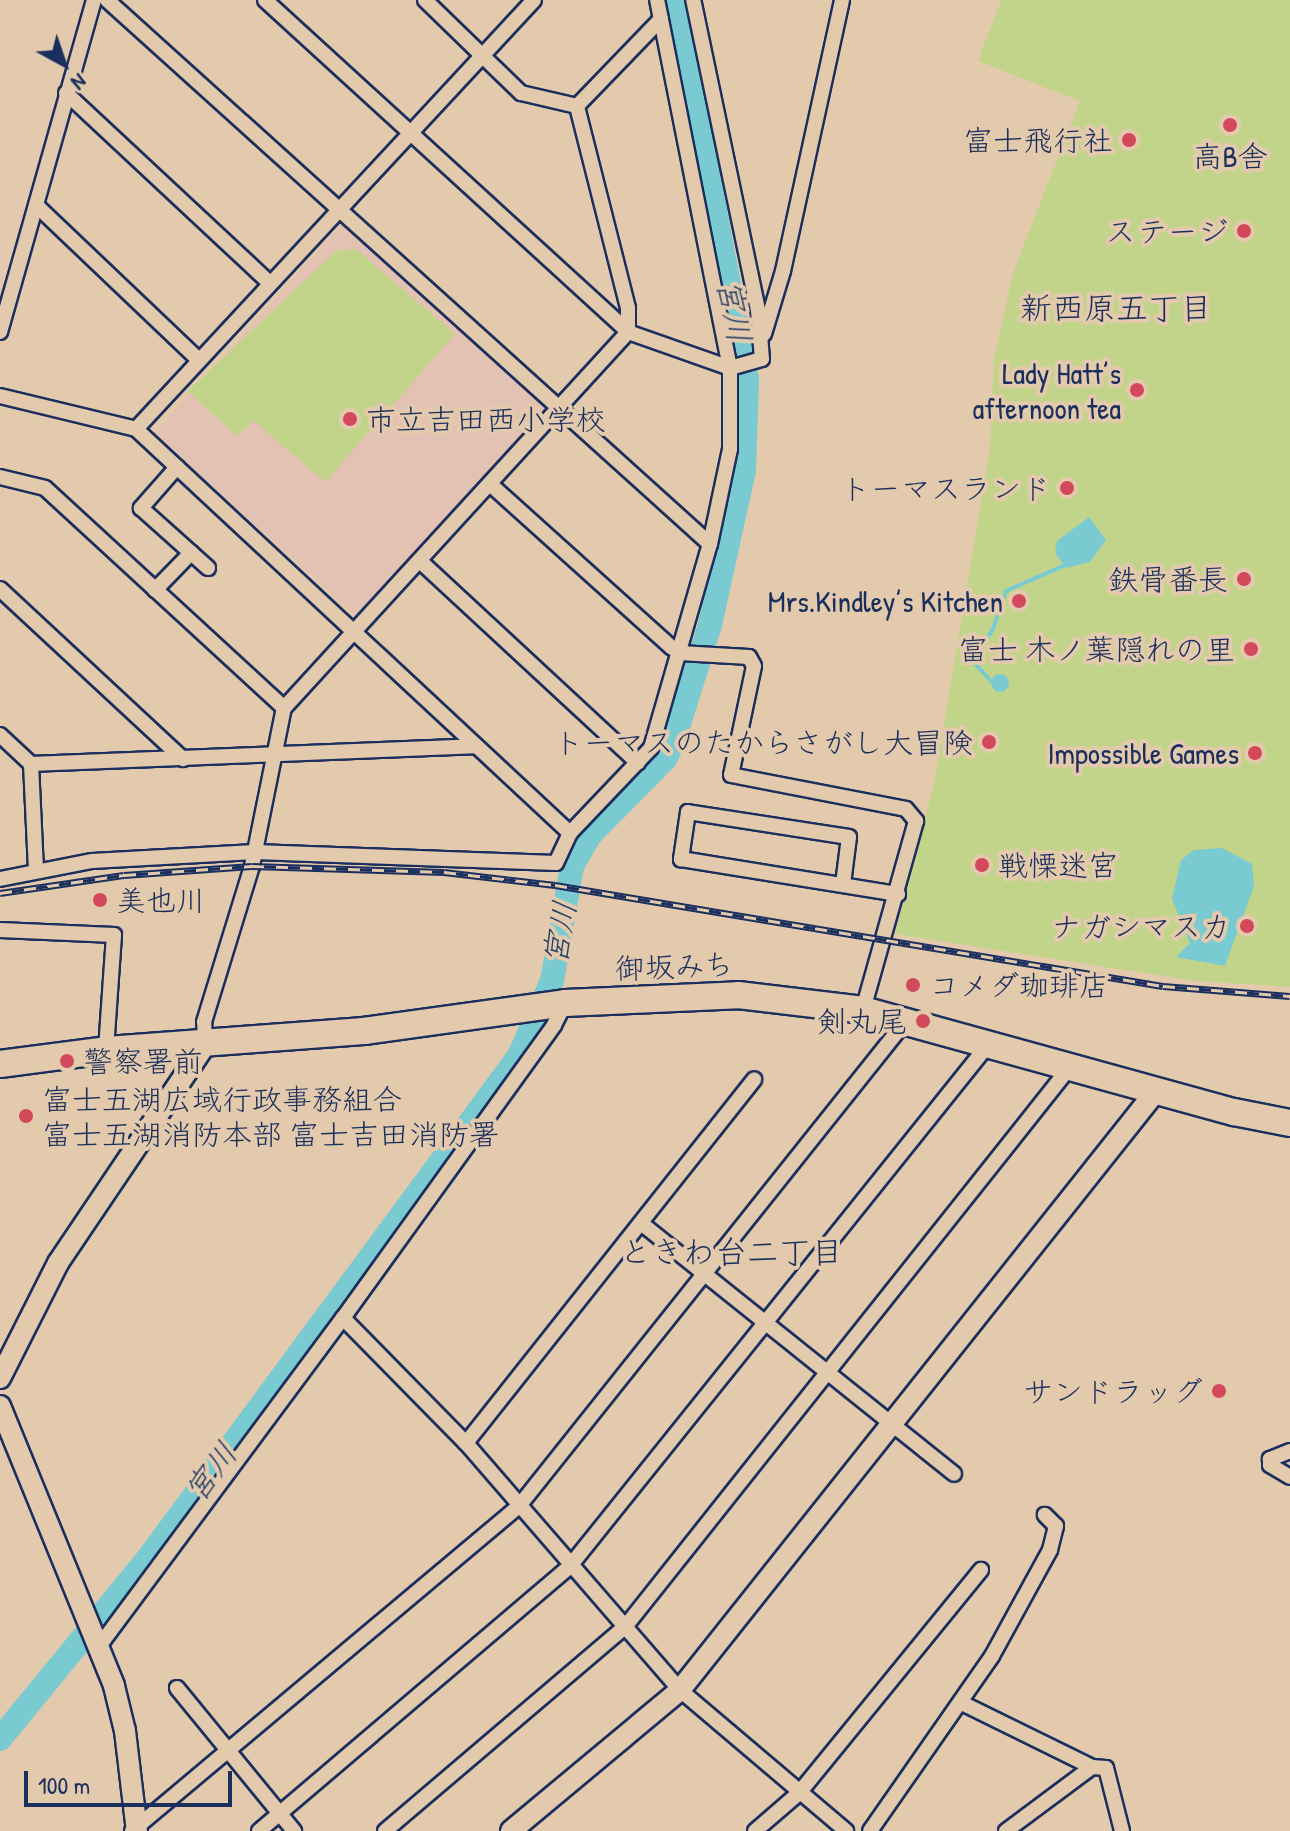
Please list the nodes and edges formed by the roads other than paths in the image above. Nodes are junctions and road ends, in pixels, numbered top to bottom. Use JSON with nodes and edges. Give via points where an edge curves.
{"nodes":[{"id":1,"x":94,"y":0,"type":"edge"},
{"id":2,"x":107,"y":0,"type":"edge"},
{"id":3,"x":265,"y":0,"type":"edge"},
{"id":4,"x":425,"y":0,"type":"edge"},
{"id":5,"x":534,"y":0,"type":"edge"},
{"id":6,"x":657,"y":0,"type":"edge"},
{"id":7,"x":693,"y":0,"type":"edge"},
{"id":8,"x":842,"y":0,"type":"edge"},
{"id":9,"x":661,"y":19,"type":"junction"},
{"id":10,"x":484,"y":56,"type":"junction"},
{"id":11,"x":66,"y":93,"type":"junction"},
{"id":12,"x":577,"y":106,"type":"junction"},
{"id":13,"x":411,"y":130,"type":"junction"},
{"id":14,"x":36,"y":205,"type":"junction"},
{"id":15,"x":340,"y":207,"type":"junction"},
{"id":16,"x":270,"y":283,"type":"junction"},
{"id":17,"x":0,"y":332,"type":"edge"},
{"id":18,"x":628,"y":332,"type":"junction"},
{"id":19,"x":761,"y":342,"type":"junction"},
{"id":20,"x":199,"y":360,"type":"junction"},
{"id":21,"x":733,"y":368,"type":"junction"},
{"id":22,"x":0,"y":396,"type":"edge"},
{"id":23,"x":563,"y":408,"type":"junction"},
{"id":24,"x":136,"y":429,"type":"junction"},
{"id":25,"x":177,"y":467,"type":"junction"},
{"id":26,"x":0,"y":477,"type":"edge"},
{"id":27,"x":490,"y":484,"type":"junction"},
{"id":28,"x":710,"y":544,"type":"junction"},
{"id":29,"x":191,"y":553,"type":"junction"},
{"id":30,"x":420,"y":561,"type":"junction"},
{"id":31,"x":208,"y":568,"type":"dead end"},
{"id":32,"x":0,"y":589,"type":"edge"},
{"id":33,"x":155,"y":590,"type":"junction"},
{"id":34,"x":355,"y":630,"type":"junction"},
{"id":35,"x":683,"y":652,"type":"junction"},
{"id":36,"x":284,"y":708,"type":"junction"},
{"id":37,"x":0,"y":735,"type":"edge"},
{"id":38,"x":474,"y":746,"type":"junction"},
{"id":39,"x":277,"y":756,"type":"junction"},
{"id":40,"x":183,"y":759,"type":"junction"},
{"id":41,"x":638,"y":763,"type":"junction"},
{"id":42,"x":31,"y":764,"type":"junction"},
{"id":43,"x":570,"y":833,"type":"junction"},
{"id":44,"x":255,"y":852,"type":"junction"},
{"id":45,"x":36,"y":871,"type":"junction"},
{"id":46,"x":0,"y":879,"type":"edge"},
{"id":47,"x":843,"y":884,"type":"junction"},
{"id":48,"x":898,"y":894,"type":"junction"},
{"id":49,"x":0,"y":930,"type":"edge"},
{"id":50,"x":548,"y":1005,"type":"junction"},
{"id":51,"x":863,"y":1010,"type":"junction"},
{"id":52,"x":905,"y":1022,"type":"junction"},
{"id":53,"x":205,"y":1045,"type":"junction"},
{"id":54,"x":988,"y":1045,"type":"junction"},
{"id":55,"x":106,"y":1050,"type":"junction"},
{"id":56,"x":0,"y":1064,"type":"edge"},
{"id":57,"x":1070,"y":1067,"type":"junction"},
{"id":58,"x":754,"y":1079,"type":"dead end"},
{"id":59,"x":1157,"y":1090,"type":"junction"},
{"id":60,"x":1290,"y":1123,"type":"edge"},
{"id":61,"x":641,"y":1223,"type":"junction"},
{"id":62,"x":701,"y":1274,"type":"junction"},
{"id":63,"x":343,"y":1318,"type":"junction"},
{"id":64,"x":766,"y":1325,"type":"junction"},
{"id":65,"x":826,"y":1373,"type":"junction"},
{"id":66,"x":0,"y":1378,"type":"edge"},
{"id":67,"x":0,"y":1406,"type":"edge"},
{"id":68,"x":891,"y":1424,"type":"junction"},
{"id":69,"x":466,"y":1443,"type":"junction"},
{"id":70,"x":1290,"y":1451,"type":"edge"},
{"id":71,"x":954,"y":1474,"type":"dead end"},
{"id":72,"x":1290,"y":1477,"type":"edge"},
{"id":73,"x":519,"y":1506,"type":"junction"},
{"id":74,"x":1045,"y":1515,"type":"dead end"},
{"id":75,"x":570,"y":1566,"type":"junction"},
{"id":76,"x":981,"y":1570,"type":"dead end"},
{"id":77,"x":625,"y":1627,"type":"junction"},
{"id":78,"x":98,"y":1640,"type":"junction"},
{"id":79,"x":177,"y":1688,"type":"dead end"},
{"id":80,"x":680,"y":1690,"type":"junction"},
{"id":81,"x":962,"y":1703,"type":"junction"},
{"id":82,"x":229,"y":1751,"type":"junction"},
{"id":83,"x":1092,"y":1767,"type":"junction"},
{"id":84,"x":799,"y":1793,"type":"junction"},
{"id":85,"x":280,"y":1813,"type":"junction"},
{"id":86,"x":135,"y":1830,"type":"edge"},
{"id":87,"x":259,"y":1831,"type":"edge"},
{"id":88,"x":294,"y":1831,"type":"edge"},
{"id":89,"x":385,"y":1831,"type":"edge"},
{"id":90,"x":511,"y":1831,"type":"edge"},
{"id":91,"x":755,"y":1831,"type":"edge"},
{"id":92,"x":846,"y":1831,"type":"edge"},
{"id":93,"x":870,"y":1831,"type":"edge"},
{"id":94,"x":1006,"y":1831,"type":"edge"},
{"id":95,"x":1122,"y":1831,"type":"edge"}],
"edges":[{"from":1,"to":11,"type":"street"},
{"from":2,"to":15,"type":"street"},
{"from":3,"to":13,"type":"street"},
{"from":4,"to":10,"type":"street"},
{"from":5,"to":10,"type":"street"},
{"from":6,"to":9,"type":"street"},
{"from":7,"to":19,"type":"street"},
{"from":8,"to":19,"type":"street","via":[[783,271]]},
{"from":9,"to":12,"type":"street"},
{"from":9,"to":21,"type":"street"},
{"from":10,"to":12,"type":"street","via":[[521,93]]},
{"from":10,"to":13,"type":"street"},
{"from":11,"to":14,"type":"street"},
{"from":11,"to":16,"type":"street"},
{"from":12,"to":18,"type":"street","via":[[628,308]]},
{"from":13,"to":15,"type":"street"},
{"from":13,"to":18,"type":"street"},
{"from":14,"to":17,"type":"street"},
{"from":14,"to":20,"type":"street"},
{"from":15,"to":16,"type":"street"},
{"from":15,"to":23,"type":"street"},
{"from":16,"to":20,"type":"street"},
{"from":18,"to":21,"type":"street"},
{"from":18,"to":23,"type":"street"},
{"from":19,"to":21,"type":"street","via":[[758,364]]},
{"from":20,"to":24,"type":"street"},
{"from":21,"to":28,"type":"street","via":[[730,449]]},
{"from":22,"to":24,"type":"street"},
{"from":23,"to":27,"type":"street"},
{"from":23,"to":28,"type":"street"},
{"from":24,"to":25,"type":"street"},
{"from":25,"to":29,"type":"street","via":[[141,508]]},
{"from":25,"to":34,"type":"street"},
{"from":26,"to":33,"type":"street","via":[[45,488]]},
{"from":27,"to":30,"type":"street"},
{"from":27,"to":35,"type":"street"},
{"from":28,"to":35,"type":"street"},
{"from":29,"to":31,"type":"street"},
{"from":29,"to":33,"type":"street"},
{"from":30,"to":34,"type":"street"},
{"from":30,"to":41,"type":"street"},
{"from":32,"to":40,"type":"street"},
{"from":33,"to":36,"type":"street"},
{"from":34,"to":36,"type":"street"},
{"from":34,"to":38,"type":"street"},
{"from":35,"to":41,"type":"street","via":[[661,727]]},
{"from":35,"to":48,"type":"street","via":[[749,657],[754,666],[731,775],[906,809],[916,821]]},
{"from":36,"to":39,"type":"street"},
{"from":37,"to":42,"type":"street"},
{"from":38,"to":39,"type":"street"},
{"from":38,"to":43,"type":"street"},
{"from":39,"to":40,"type":"street"},
{"from":39,"to":44,"type":"street"},
{"from":40,"to":42,"type":"street"},
{"from":41,"to":43,"type":"street"},
{"from":42,"to":45,"type":"street"},
{"from":43,"to":44,"type":"street","via":[[556,863]]},
{"from":44,"to":45,"type":"street","via":[[92,861]]},
{"from":44,"to":53,"type":"street","via":[[204,1022]]},
{"from":45,"to":46,"type":"street"},
{"from":47,"to":47,"type":"street","via":[[681,859],[688,812],[849,837]]},
{"from":47,"to":48,"type":"street"},
{"from":48,"to":51,"type":"street"},
{"from":49,"to":55,"type":"street","via":[[114,935]]},
{"from":50,"to":51,"type":"highway","name":"御坂みち","via":[[738,995]]},
{"from":50,"to":53,"type":"highway","name":"御坂みち","via":[[364,1031]]},
{"from":50,"to":63,"type":"street","via":[[554,1025]]},
{"from":51,"to":52,"type":"highway","name":"御坂みち"},
{"from":52,"to":54,"type":"highway","name":"御坂みち"},
{"from":52,"to":62,"type":"street"},
{"from":53,"to":55,"type":"highway","name":"御坂みち"},
{"from":53,"to":66,"type":"street","via":[[58,1263]]},
{"from":54,"to":57,"type":"highway","name":"御坂みち"},
{"from":54,"to":64,"type":"street"},
{"from":55,"to":56,"type":"highway","name":"御坂みち"},
{"from":57,"to":59,"type":"highway","name":"御坂みち"},
{"from":57,"to":65,"type":"street"},
{"from":58,"to":61,"type":"street"},
{"from":59,"to":60,"type":"highway","name":"御坂みち"},
{"from":59,"to":68,"type":"street"},
{"from":61,"to":62,"type":"street"},
{"from":61,"to":69,"type":"street"},
{"from":62,"to":64,"type":"street"},
{"from":62,"to":73,"type":"street"},
{"from":63,"to":69,"type":"street"},
{"from":63,"to":78,"type":"street"},
{"from":64,"to":65,"type":"street"},
{"from":64,"to":75,"type":"street"},
{"from":65,"to":68,"type":"street"},
{"from":65,"to":77,"type":"street"},
{"from":67,"to":78,"type":"street"},
{"from":68,"to":71,"type":"street"},
{"from":68,"to":80,"type":"street"},
{"from":69,"to":73,"type":"street"},
{"from":70,"to":72,"type":"street","via":[[1270,1459]]},
{"from":73,"to":75,"type":"street"},
{"from":73,"to":82,"type":"street"},
{"from":74,"to":81,"type":"street","via":[[1056,1526],[1050,1550]]},
{"from":75,"to":77,"type":"street"},
{"from":75,"to":85,"type":"street"},
{"from":76,"to":84,"type":"street"},
{"from":77,"to":80,"type":"street"},
{"from":77,"to":89,"type":"street"},
{"from":78,"to":86,"type":"street","via":[[125,1731]]},
{"from":79,"to":82,"type":"street"},
{"from":80,"to":84,"type":"street"},
{"from":80,"to":90,"type":"street"},
{"from":81,"to":83,"type":"street"},
{"from":81,"to":93,"type":"street"},
{"from":82,"to":85,"type":"street"},
{"from":82,"to":86,"type":"street"},
{"from":83,"to":94,"type":"street"},
{"from":83,"to":95,"type":"street","via":[[1106,1768]]},
{"from":84,"to":91,"type":"street"},
{"from":84,"to":92,"type":"street"},
{"from":85,"to":87,"type":"street"},
{"from":85,"to":88,"type":"street"}]}
